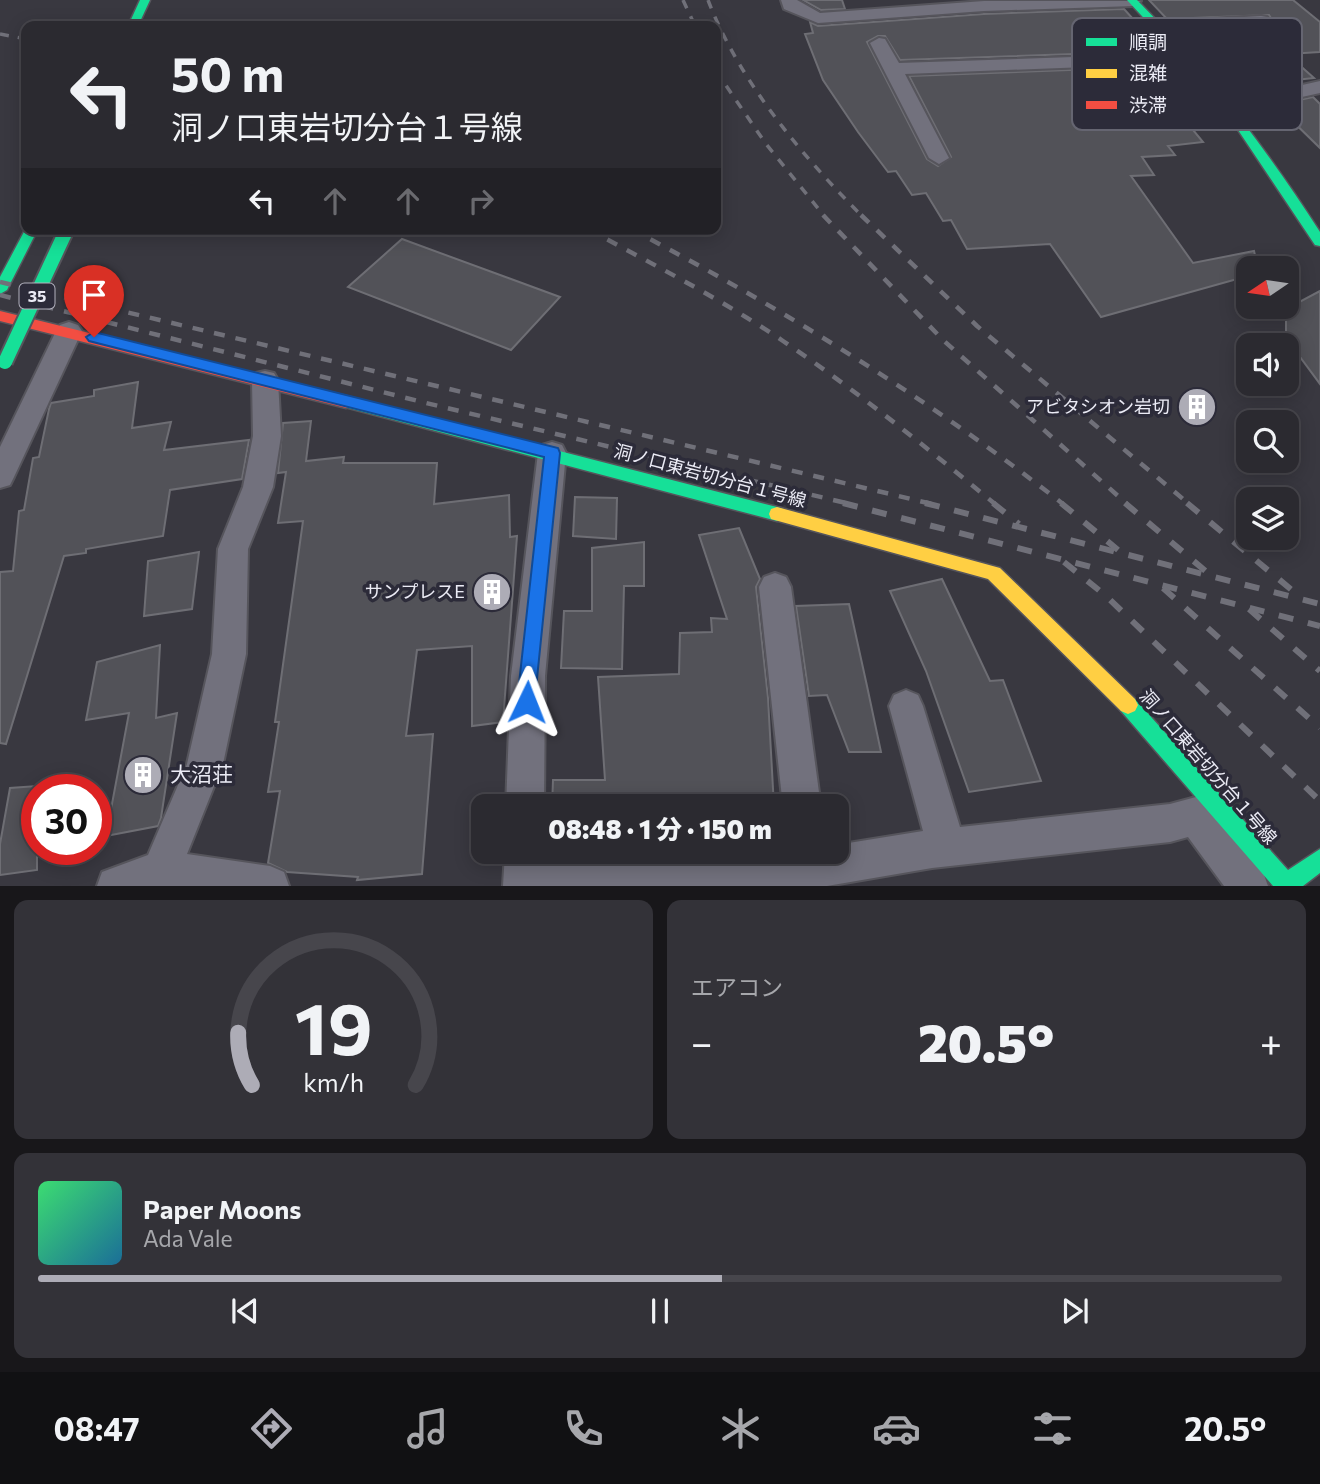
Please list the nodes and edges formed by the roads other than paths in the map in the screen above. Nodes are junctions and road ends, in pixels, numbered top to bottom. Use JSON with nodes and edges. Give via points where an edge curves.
{"nodes":[{"id":1,"x":145,"y":0,"type":"edge"},
{"id":2,"x":789,"y":0,"type":"edge"},
{"id":3,"x":1133,"y":1,"type":"edge"},
{"id":4,"x":1150,"y":18,"type":"edge"},
{"id":5,"x":135,"y":21,"type":"edge"},
{"id":6,"x":879,"y":43,"type":"dead end"},
{"id":7,"x":1072,"y":62,"type":"edge"},
{"id":8,"x":893,"y":69,"type":"junction"},
{"id":9,"x":1320,"y":87,"type":"edge"},
{"id":10,"x":1302,"y":91,"type":"edge"},
{"id":11,"x":1246,"y":130,"type":"edge"},
{"id":12,"x":939,"y":158,"type":"dead end"},
{"id":13,"x":29,"y":235,"type":"edge"},
{"id":14,"x":64,"y":235,"type":"edge"},
{"id":15,"x":1320,"y":242,"type":"edge"},
{"id":16,"x":0,"y":290,"type":"edge"},
{"id":17,"x":0,"y":316,"type":"edge"},
{"id":18,"x":69,"y":331,"type":"junction"},
{"id":19,"x":3,"y":367,"type":"edge"},
{"id":20,"x":265,"y":380,"type":"junction"},
{"id":21,"x":552,"y":453,"type":"junction"},
{"id":22,"x":0,"y":477,"type":"edge"},
{"id":23,"x":775,"y":587,"type":"dead end"},
{"id":24,"x":906,"y":706,"type":"dead end"},
{"id":25,"x":525,"y":794,"type":"edge"},
{"id":26,"x":800,"y":794,"type":"edge"},
{"id":27,"x":947,"y":847,"type":"junction"},
{"id":28,"x":849,"y":857,"type":"edge"},
{"id":29,"x":1320,"y":860,"type":"edge"},
{"id":30,"x":524,"y":864,"type":"edge"},
{"id":31,"x":793,"y":864,"type":"edge"},
{"id":32,"x":161,"y":870,"type":"junction"},
{"id":33,"x":698,"y":883,"type":"edge"},
{"id":34,"x":1285,"y":885,"type":"edge"},
{"id":35,"x":116,"y":886,"type":"edge"},
{"id":36,"x":270,"y":886,"type":"edge"},
{"id":37,"x":523,"y":886,"type":"edge"},
{"id":38,"x":530,"y":886,"type":"edge"},
{"id":39,"x":1248,"y":886,"type":"edge"}],
"edges":[{"from":1,"to":5,"type":"street"},
{"from":2,"to":3,"type":"street","via":[[790,5],[818,18]]},
{"from":3,"to":4,"type":"street"},
{"from":6,"to":8,"type":"street"},
{"from":7,"to":8,"type":"street"},
{"from":8,"to":12,"type":"street"},
{"from":9,"to":10,"type":"street"},
{"from":11,"to":15,"type":"street"},
{"from":13,"to":16,"type":"street","number":"35"},
{"from":14,"to":19,"type":"street","number":"35","bridge":true},
{"from":17,"to":18,"type":"street","name":"洞ノ口東岩切分台１号線"},
{"from":18,"to":20,"type":"street","name":"洞ノ口東岩切分台１号線"},
{"from":18,"to":22,"type":"street"},
{"from":20,"to":21,"type":"street","name":"洞ノ口東岩切分台１号線"},
{"from":20,"to":32,"type":"street","via":[[268,436],[260,474],[233,549],[229,654],[205,764]]},
{"from":21,"to":25,"type":"street","via":[[528,676]]},
{"from":21,"to":34,"type":"street","name":"洞ノ口東岩切分台１号線","via":[[994,573],[1107,681]]},
{"from":23,"to":26,"type":"street"},
{"from":24,"to":27,"type":"street"},
{"from":27,"to":28,"type":"street"},
{"from":27,"to":39,"type":"street","via":[[1170,823],[1196,816]]},
{"from":29,"to":34,"type":"street"},
{"from":30,"to":37,"type":"street"},
{"from":31,"to":33,"type":"street"},
{"from":32,"to":35,"type":"street"},
{"from":32,"to":36,"type":"street"},
{"from":33,"to":38,"type":"street"}]}
